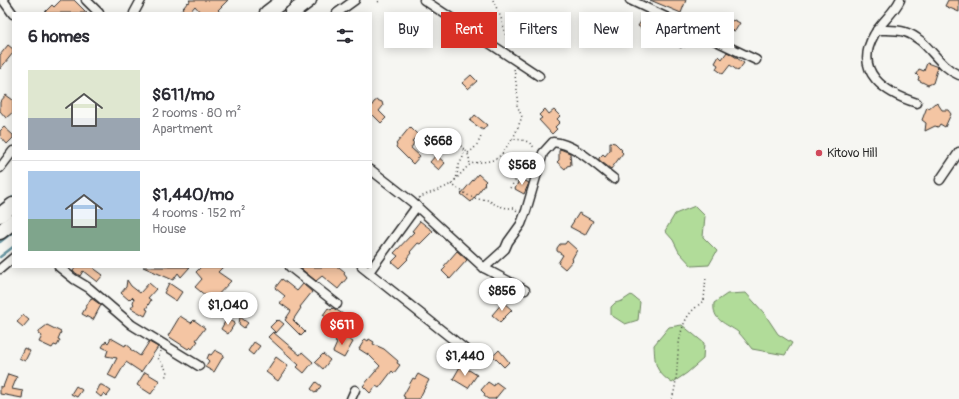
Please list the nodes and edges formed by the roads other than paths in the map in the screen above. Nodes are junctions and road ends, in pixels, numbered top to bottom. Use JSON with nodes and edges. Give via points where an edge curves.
{"nodes":[{"id":1,"x":2,"y":0,"type":"edge"},
{"id":2,"x":86,"y":0,"type":"edge"},
{"id":3,"x":141,"y":0,"type":"edge"},
{"id":4,"x":284,"y":0,"type":"edge"},
{"id":5,"x":309,"y":0,"type":"edge"},
{"id":6,"x":355,"y":0,"type":"edge"},
{"id":7,"x":424,"y":0,"type":"edge"},
{"id":8,"x":630,"y":0,"type":"edge"},
{"id":9,"x":900,"y":0,"type":"edge"},
{"id":10,"x":98,"y":12,"type":"edge"},
{"id":11,"x":135,"y":12,"type":"edge"},
{"id":12,"x":268,"y":12,"type":"edge"},
{"id":13,"x":293,"y":12,"type":"edge"},
{"id":14,"x":338,"y":12,"type":"edge"},
{"id":15,"x":12,"y":13,"type":"edge"},
{"id":16,"x":877,"y":30,"type":"junction"},
{"id":17,"x":756,"y":60,"type":"dead end"},
{"id":18,"x":959,"y":75,"type":"edge"},
{"id":19,"x":539,"y":76,"type":"dead end"},
{"id":20,"x":917,"y":103,"type":"dead end"},
{"id":21,"x":12,"y":152,"type":"edge"},
{"id":22,"x":959,"y":152,"type":"edge"},
{"id":23,"x":0,"y":168,"type":"edge"},
{"id":24,"x":372,"y":171,"type":"edge"},
{"id":25,"x":614,"y":179,"type":"dead end"},
{"id":26,"x":940,"y":180,"type":"dead end"},
{"id":27,"x":415,"y":204,"type":"junction"},
{"id":28,"x":12,"y":206,"type":"edge"},
{"id":29,"x":0,"y":215,"type":"edge"},
{"id":30,"x":12,"y":223,"type":"edge"},
{"id":31,"x":0,"y":232,"type":"edge"},
{"id":32,"x":12,"y":259,"type":"edge"},
{"id":33,"x":0,"y":268,"type":"edge"},
{"id":34,"x":60,"y":268,"type":"edge"},
{"id":35,"x":291,"y":268,"type":"edge"},
{"id":36,"x":363,"y":268,"type":"edge"},
{"id":37,"x":372,"y":268,"type":"edge"},
{"id":38,"x":372,"y":268,"type":"edge"},
{"id":39,"x":484,"y":268,"type":"junction"},
{"id":40,"x":369,"y":272,"type":"junction"},
{"id":41,"x":525,"y":290,"type":"dead end"},
{"id":42,"x":337,"y":304,"type":"dead end"},
{"id":43,"x":470,"y":353,"type":"dead end"},
{"id":44,"x":199,"y":366,"type":"dead end"},
{"id":45,"x":355,"y":390,"type":"dead end"},
{"id":46,"x":351,"y":399,"type":"edge"}],
"edges":[{"from":1,"to":15,"type":"street"},
{"from":2,"to":10,"type":"street"},
{"from":3,"to":11,"type":"street"},
{"from":4,"to":12,"type":"highway"},
{"from":5,"to":13,"type":"highway"},
{"from":6,"to":14,"type":"street"},
{"from":7,"to":19,"type":"street"},
{"from":8,"to":17,"type":"street"},
{"from":9,"to":16,"type":"street"},
{"from":16,"to":18,"type":"street","via":[[906,32],[920,40],[944,66]]},
{"from":16,"to":20,"type":"street","via":[[868,54],[870,71],[884,89],[900,98]]},
{"from":21,"to":23,"type":"street"},
{"from":22,"to":26,"type":"street"},
{"from":24,"to":27,"type":"street"},
{"from":25,"to":39,"type":"street","via":[[581,154],[562,143],[553,142],[543,153],[521,224],[505,249]]},
{"from":27,"to":38,"type":"street"},
{"from":27,"to":39,"type":"street"},
{"from":28,"to":29,"type":"highway"},
{"from":30,"to":31,"type":"highway"},
{"from":32,"to":33,"type":"street"},
{"from":34,"to":44,"type":"street","via":[[89,288],[132,325]]},
{"from":35,"to":42,"type":"street"},
{"from":36,"to":40,"type":"street"},
{"from":37,"to":40,"type":"street"},
{"from":39,"to":41,"type":"street"},
{"from":40,"to":43,"type":"street"},
{"from":45,"to":46,"type":"street"}]}
